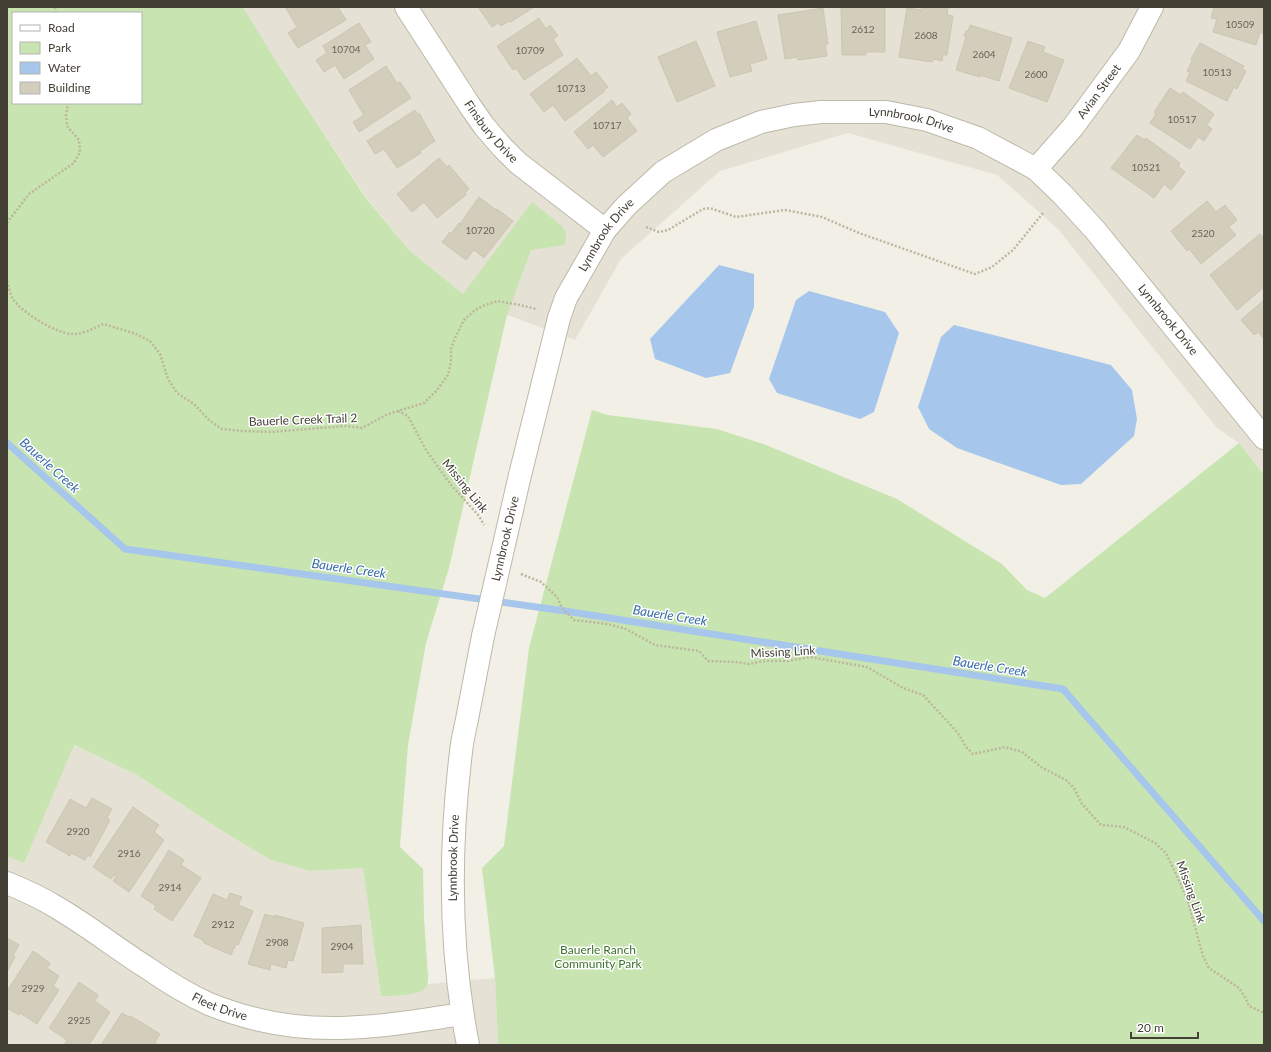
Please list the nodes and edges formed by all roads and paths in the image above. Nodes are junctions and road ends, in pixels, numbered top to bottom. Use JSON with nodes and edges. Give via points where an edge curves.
{"nodes":[{"id":1,"x":406,"y":7,"type":"edge"},
{"id":2,"x":1152,"y":7,"type":"edge"},
{"id":3,"x":68,"y":104,"type":"edge"},
{"id":4,"x":1036,"y":169,"type":"junction"},
{"id":5,"x":1043,"y":213,"type":"dead end"},
{"id":6,"x":7,"y":223,"type":"edge"},
{"id":7,"x":646,"y":227,"type":"dead end"},
{"id":8,"x":605,"y":230,"type":"junction"},
{"id":9,"x":7,"y":281,"type":"edge"},
{"id":10,"x":536,"y":309,"type":"dead end"},
{"id":11,"x":398,"y":411,"type":"junction"},
{"id":12,"x":1264,"y":438,"type":"edge"},
{"id":13,"x":486,"y":527,"type":"dead end"},
{"id":14,"x":514,"y":573,"type":"dead end"},
{"id":15,"x":7,"y":883,"type":"edge"},
{"id":16,"x":1264,"y":1013,"type":"edge"},
{"id":17,"x":462,"y":1014,"type":"junction"},
{"id":18,"x":468,"y":1045,"type":"edge"}],
"edges":[{"from":1,"to":8,"type":"street","name":"Finsbury Drive","via":[[470,106],[502,147],[524,168]]},
{"from":2,"to":4,"type":"street","name":"Avian Street","via":[[1129,51],[1073,126]]},
{"from":3,"to":6,"type":"path","via":[[67,126],[79,140],[80,152],[74,163],[29,194]]},
{"from":4,"to":8,"type":"street","name":"Lynnbrook Drive","via":[[978,138],[927,120],[886,112],[821,112],[794,115],[761,122],[716,140],[663,172],[626,206]]},
{"from":4,"to":12,"type":"street","name":"Lynnbrook Drive","via":[[1095,230]]},
{"from":5,"to":7,"type":"path","via":[[1013,250],[992,267],[975,274],[859,233],[822,217],[785,210],[736,217],[710,208],[703,209],[668,230],[659,232]]},
{"from":8,"to":17,"type":"street","name":"Lynnbrook Drive","bridge":true,"via":[[566,298],[559,318],[483,636],[461,751],[452,870],[456,973]]},
{"from":9,"to":11,"type":"path","name":"Bauerle Creek Trail 2","via":[[13,299],[30,315],[54,330],[72,334],[82,333],[104,324],[150,341],[160,354],[168,379],[177,393],[194,404],[208,420],[222,428],[270,432],[346,426],[362,428]]},
{"from":10,"to":11,"type":"path","name":"Bauerle Creek Trail 2","via":[[498,301],[475,310],[464,320],[456,336],[451,348],[448,375],[437,390],[424,403]]},
{"from":11,"to":13,"type":"path","name":"Missing Link","via":[[408,416],[426,450]]},
{"from":14,"to":16,"type":"path","name":"Missing Link","via":[[541,582],[557,597],[562,608],[574,620],[626,629],[655,645],[699,652],[708,661],[749,664],[810,658],[867,667],[903,688],[923,695],[958,733],[973,754],[1005,747],[1022,752],[1041,767],[1066,780],[1074,788],[1082,804],[1101,825],[1124,827],[1155,843],[1166,853],[1187,898],[1203,956],[1209,968],[1238,988],[1249,1006]]},
{"from":15,"to":17,"type":"street","name":"Fleet Drive","via":[[56,907],[185,991],[210,1004],[260,1021],[322,1029],[356,1028]]},
{"from":17,"to":18,"type":"street","name":"Lynnbrook Drive"}]}
